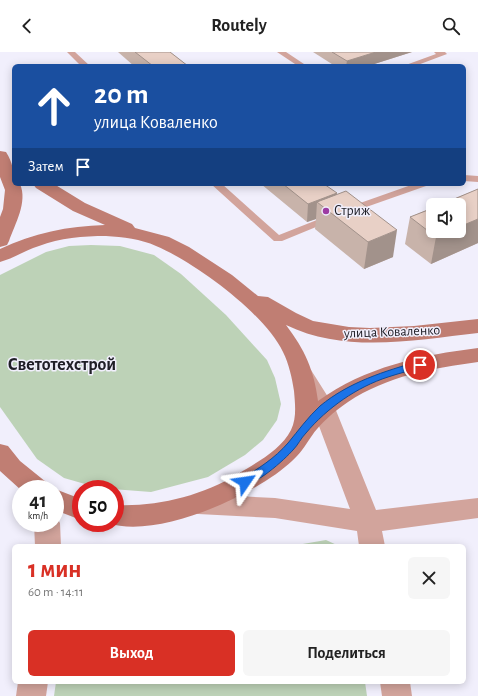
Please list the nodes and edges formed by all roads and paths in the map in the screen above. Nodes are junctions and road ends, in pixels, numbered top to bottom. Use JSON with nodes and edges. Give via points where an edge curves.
{"nodes":[{"id":1,"x":71,"y":52,"type":"edge"},
{"id":2,"x":282,"y":52,"type":"edge"},
{"id":3,"x":438,"y":52,"type":"edge"},
{"id":4,"x":84,"y":64,"type":"edge"},
{"id":5,"x":300,"y":64,"type":"edge"},
{"id":6,"x":414,"y":64,"type":"edge"},
{"id":7,"x":0,"y":153,"type":"edge"},
{"id":8,"x":0,"y":156,"type":"edge"},
{"id":9,"x":12,"y":162,"type":"edge"},
{"id":10,"x":466,"y":178,"type":"edge"},
{"id":11,"x":478,"y":179,"type":"edge"},
{"id":12,"x":12,"y":185,"type":"edge"},
{"id":13,"x":12,"y":186,"type":"edge"},
{"id":14,"x":45,"y":186,"type":"edge"},
{"id":15,"x":218,"y":186,"type":"edge"},
{"id":16,"x":417,"y":186,"type":"edge"},
{"id":17,"x":144,"y":235,"type":"junction"},
{"id":18,"x":0,"y":241,"type":"edge"},
{"id":19,"x":0,"y":256,"type":"edge"},
{"id":20,"x":243,"y":293,"type":"junction"},
{"id":21,"x":478,"y":326,"type":"edge"},
{"id":22,"x":478,"y":355,"type":"edge"},
{"id":23,"x":303,"y":376,"type":"junction"},
{"id":24,"x":324,"y":408,"type":"junction"},
{"id":25,"x":303,"y":430,"type":"junction"},
{"id":26,"x":0,"y":453,"type":"edge"},
{"id":27,"x":26,"y":480,"type":"edge"},
{"id":28,"x":198,"y":504,"type":"junction"},
{"id":29,"x":478,"y":508,"type":"edge"},
{"id":30,"x":124,"y":516,"type":"edge"},
{"id":31,"x":47,"y":532,"type":"edge"},
{"id":32,"x":370,"y":534,"type":"edge"},
{"id":33,"x":48,"y":544,"type":"edge"},
{"id":34,"x":33,"y":684,"type":"edge"},
{"id":35,"x":394,"y":684,"type":"edge"},
{"id":36,"x":31,"y":696,"type":"edge"},
{"id":37,"x":397,"y":696,"type":"edge"}],
"edges":[{"from":1,"to":4,"type":"lane"},
{"from":2,"to":5,"type":"lane"},
{"from":3,"to":6,"type":"lane","via":[[443,54]]},
{"from":7,"to":9,"type":"main road"},
{"from":8,"to":12,"type":"main road"},
{"from":10,"to":11,"type":"lane"},
{"from":13,"to":18,"type":"main road","via":[[12,209]]},
{"from":14,"to":17,"type":"main road","via":[[79,207]]},
{"from":15,"to":16,"type":"lane","via":[[278,239]]},
{"from":17,"to":19,"type":"main road","via":[[90,230],[65,233],[39,240]]},
{"from":17,"to":20,"type":"main road","via":[[178,248]]},
{"from":20,"to":21,"type":"main road","name":"улица Коваленко","via":[[306,326],[337,334],[383,334]]},
{"from":20,"to":23,"type":"main road","via":[[270,320],[291,348]]},
{"from":22,"to":24,"type":"main road","via":[[385,374],[355,388]]},
{"from":23,"to":24,"type":"street"},
{"from":23,"to":25,"type":"main road","via":[[307,406]]},
{"from":24,"to":25,"type":"main road"},
{"from":24,"to":32,"type":"street"},
{"from":25,"to":28,"type":"main road","via":[[291,447],[268,467],[234,489]]},
{"from":26,"to":27,"type":"main road","via":[[11,468]]},
{"from":28,"to":30,"type":"main road","via":[[162,512]]},
{"from":28,"to":32,"type":"street","via":[[275,508]]},
{"from":29,"to":32,"type":"street"},
{"from":31,"to":33,"type":"street"},
{"from":34,"to":36,"type":"street"},
{"from":35,"to":37,"type":"street"}]}
